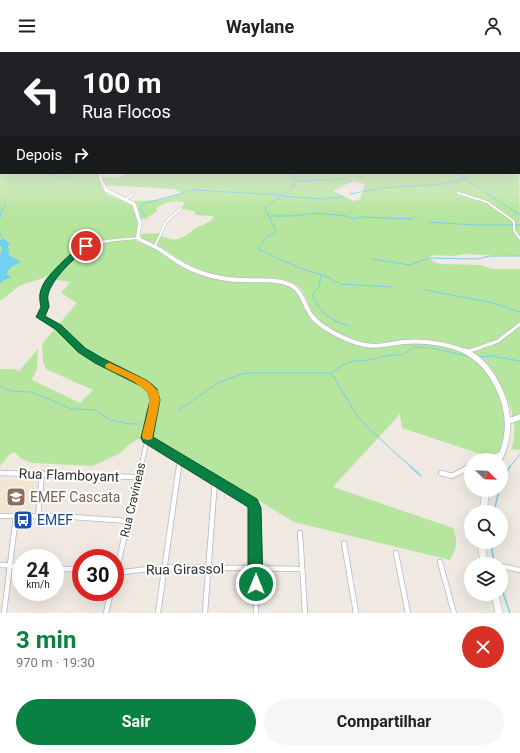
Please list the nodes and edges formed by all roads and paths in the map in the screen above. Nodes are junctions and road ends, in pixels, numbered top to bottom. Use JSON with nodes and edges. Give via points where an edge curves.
{"nodes":[{"id":1,"x":100,"y":174,"type":"edge"},
{"id":2,"x":134,"y":193,"type":"dead end"},
{"id":3,"x":458,"y":193,"type":"dead end"},
{"id":4,"x":126,"y":199,"type":"junction"},
{"id":5,"x":181,"y":208,"type":"dead end"},
{"id":6,"x":138,"y":238,"type":"junction"},
{"id":7,"x":520,"y":239,"type":"edge"},
{"id":8,"x":155,"y":246,"type":"junction"},
{"id":9,"x":520,"y":324,"type":"edge"},
{"id":10,"x":467,"y":352,"type":"junction"},
{"id":11,"x":520,"y":417,"type":"edge"},
{"id":12,"x":509,"y":421,"type":"junction"},
{"id":13,"x":147,"y":438,"type":"junction"},
{"id":14,"x":502,"y":453,"type":"edge"},
{"id":15,"x":180,"y":459,"type":"junction"},
{"id":16,"x":464,"y":470,"type":"edge"},
{"id":17,"x":0,"y":473,"type":"edge"},
{"id":18,"x":42,"y":473,"type":"junction"},
{"id":19,"x":442,"y":473,"type":"dead end"},
{"id":20,"x":137,"y":477,"type":"junction"},
{"id":21,"x":215,"y":480,"type":"junction"},
{"id":22,"x":0,"y":516,"type":"edge"},
{"id":23,"x":16,"y":516,"type":"junction"},
{"id":24,"x":38,"y":517,"type":"junction"},
{"id":25,"x":128,"y":521,"type":"junction"},
{"id":26,"x":300,"y":533,"type":"dead end"},
{"id":27,"x":344,"y":543,"type":"dead end"},
{"id":28,"x":121,"y":549,"type":"edge"},
{"id":29,"x":396,"y":553,"type":"dead end"},
{"id":30,"x":440,"y":562,"type":"dead end"},
{"id":31,"x":0,"y":565,"type":"edge"},
{"id":32,"x":10,"y":565,"type":"junction"},
{"id":33,"x":165,"y":567,"type":"junction"},
{"id":34,"x":508,"y":567,"type":"edge"},
{"id":35,"x":208,"y":568,"type":"junction"},
{"id":36,"x":256,"y":569,"type":"junction"},
{"id":37,"x":302,"y":569,"type":"junction"},
{"id":38,"x":520,"y":570,"type":"edge"},
{"id":39,"x":124,"y":573,"type":"edge"},
{"id":40,"x":109,"y":601,"type":"edge"},
{"id":41,"x":496,"y":601,"type":"edge"},
{"id":42,"x":4,"y":613,"type":"edge"},
{"id":43,"x":106,"y":613,"type":"edge"},
{"id":44,"x":158,"y":613,"type":"edge"},
{"id":45,"x":205,"y":613,"type":"edge"},
{"id":46,"x":256,"y":613,"type":"edge"},
{"id":47,"x":305,"y":613,"type":"edge"},
{"id":48,"x":356,"y":613,"type":"edge"},
{"id":49,"x":408,"y":613,"type":"edge"},
{"id":50,"x":454,"y":613,"type":"edge"},
{"id":51,"x":499,"y":613,"type":"edge"}],
"edges":[{"from":1,"to":4,"type":"street","via":[[106,191]]},
{"from":2,"to":4,"type":"street"},
{"from":3,"to":7,"type":"street","via":[[487,202],[512,220],[514,230]]},
{"from":4,"to":6,"type":"street","via":[[135,206],[140,223]]},
{"from":5,"to":8,"type":"street","via":[[166,222]]},
{"from":6,"to":8,"type":"street"},
{"from":6,"to":13,"type":"street","name":"Rua Cravíneas","via":[[90,244],[82,248],[45,288],[43,297],[46,305],[40,317],[58,327],[81,350],[145,384],[153,391],[155,400]]},
{"from":8,"to":10,"type":"street","via":[[184,266],[210,275],[236,280],[290,284],[298,290],[315,320],[332,331],[362,344],[382,346],[417,341]]},
{"from":9,"to":10,"type":"street","via":[[498,341]]},
{"from":10,"to":12,"type":"street","via":[[482,363],[492,375],[505,403]]},
{"from":11,"to":12,"type":"street"},
{"from":12,"to":14,"type":"street","via":[[508,437]]},
{"from":13,"to":15,"type":"street"},
{"from":13,"to":20,"type":"street","name":"Rua Cravíneas"},
{"from":15,"to":21,"type":"street"},
{"from":15,"to":33,"type":"street"},
{"from":16,"to":19,"type":"street","via":[[452,476]]},
{"from":17,"to":18,"type":"street","name":"Rua Flamboyant"},
{"from":18,"to":20,"type":"street","name":"Rua Flamboyant"},
{"from":18,"to":24,"type":"street"},
{"from":20,"to":25,"type":"street","name":"Rua Cravíneas"},
{"from":21,"to":35,"type":"street"},
{"from":21,"to":36,"type":"street","via":[[253,503]]},
{"from":22,"to":23,"type":"street"},
{"from":23,"to":24,"type":"street"},
{"from":23,"to":32,"type":"street"},
{"from":24,"to":25,"type":"street"},
{"from":25,"to":28,"type":"street","name":"Rua Cravíneas"},
{"from":26,"to":37,"type":"street"},
{"from":27,"to":48,"type":"street"},
{"from":29,"to":49,"type":"street"},
{"from":30,"to":50,"type":"street"},
{"from":31,"to":32,"type":"street"},
{"from":32,"to":42,"type":"street"},
{"from":33,"to":35,"type":"street","name":"Rua Girassol"},
{"from":33,"to":39,"type":"street","name":"Rua Girassol"},
{"from":33,"to":44,"type":"street"},
{"from":34,"to":38,"type":"street"},
{"from":35,"to":36,"type":"street","name":"Rua Girassol"},
{"from":35,"to":45,"type":"street"},
{"from":36,"to":37,"type":"street","name":"Rua Girassol"},
{"from":36,"to":46,"type":"street"},
{"from":37,"to":47,"type":"street"},
{"from":40,"to":43,"type":"street"},
{"from":41,"to":51,"type":"street"}]}
